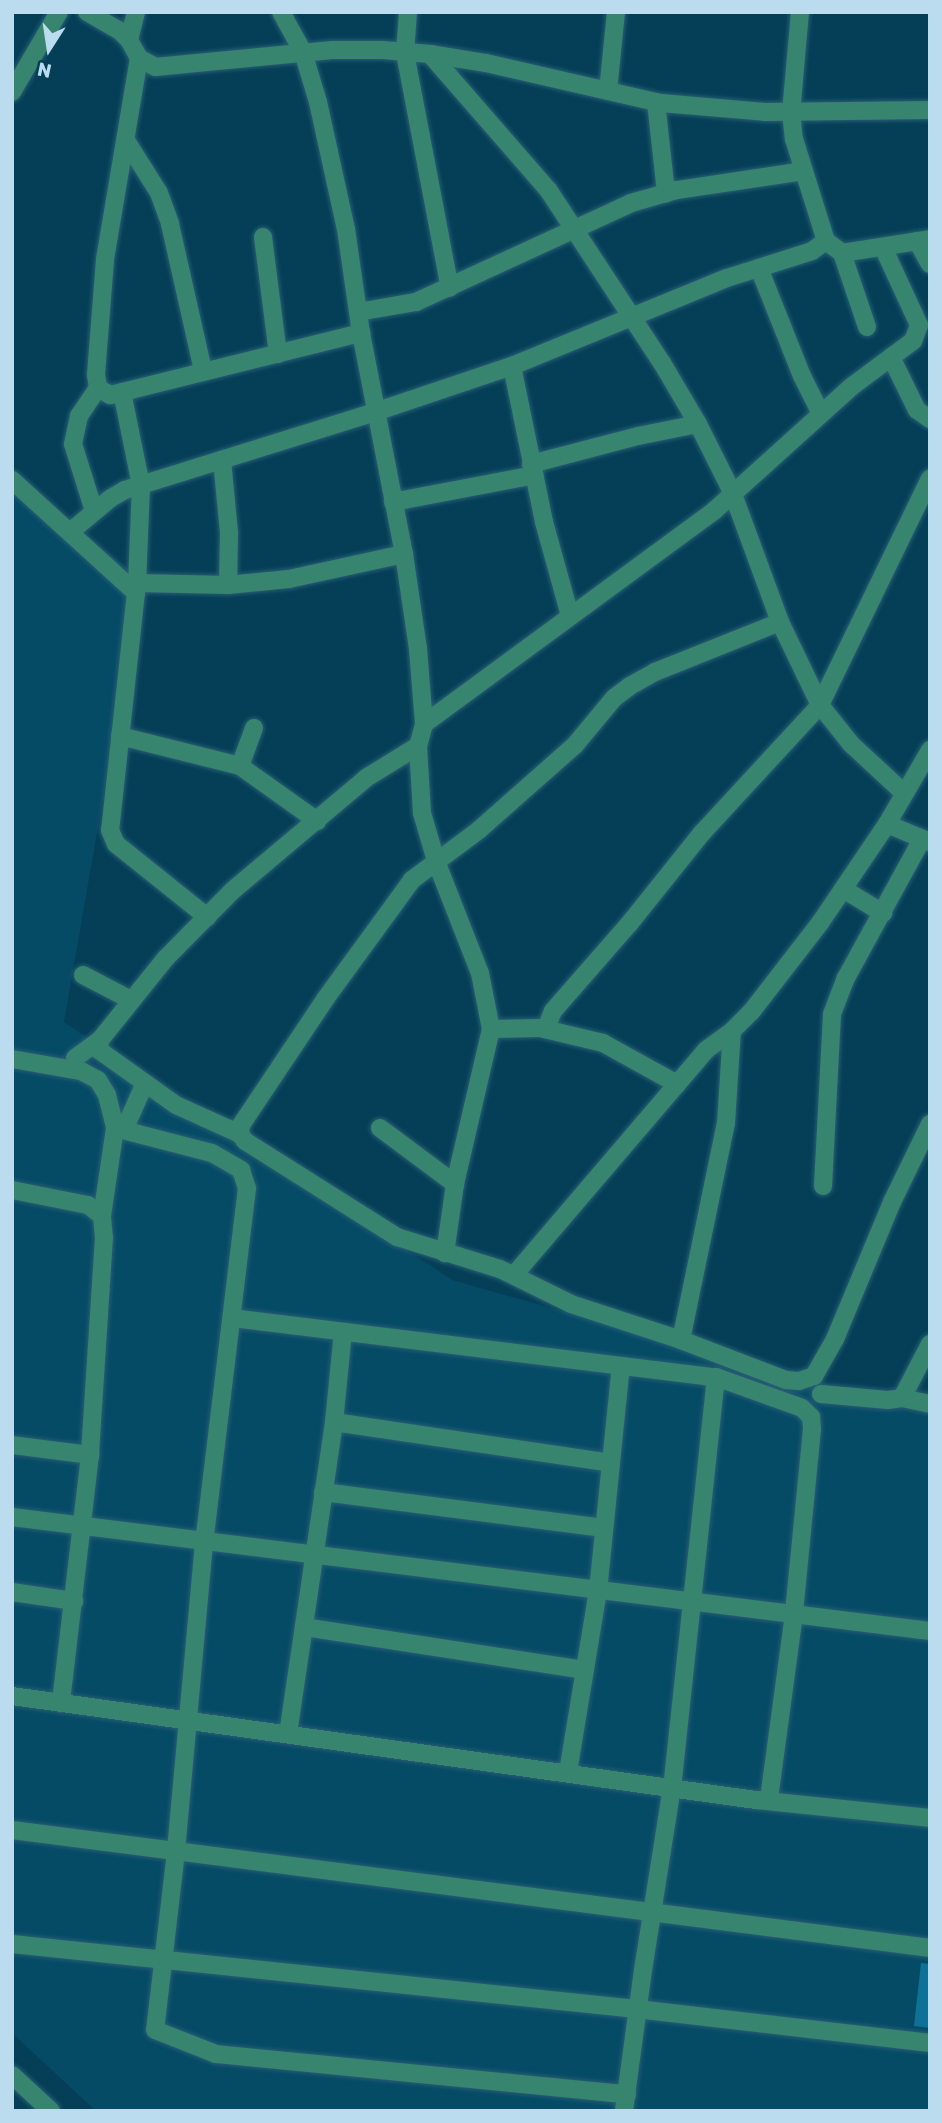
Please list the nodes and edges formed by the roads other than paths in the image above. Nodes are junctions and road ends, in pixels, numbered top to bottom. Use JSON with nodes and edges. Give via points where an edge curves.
{"nodes":[{"id":1,"x":59,"y":12,"type":"edge"},
{"id":2,"x":87,"y":12,"type":"edge"},
{"id":3,"x":136,"y":12,"type":"edge"},
{"id":4,"x":281,"y":12,"type":"edge"},
{"id":5,"x":408,"y":12,"type":"edge"},
{"id":6,"x":616,"y":12,"type":"edge"},
{"id":7,"x":800,"y":12,"type":"edge"},
{"id":8,"x":129,"y":40,"type":"junction"},
{"id":9,"x":303,"y":52,"type":"junction"},
{"id":10,"x":405,"y":53,"type":"junction"},
{"id":11,"x":430,"y":54,"type":"junction"},
{"id":12,"x":139,"y":58,"type":"junction"},
{"id":13,"x":608,"y":91,"type":"junction"},
{"id":14,"x":12,"y":92,"type":"edge"},
{"id":15,"x":656,"y":102,"type":"junction"},
{"id":16,"x":930,"y":110,"type":"edge"},
{"id":17,"x":791,"y":112,"type":"junction"},
{"id":18,"x":127,"y":142,"type":"junction"},
{"id":19,"x":804,"y":171,"type":"junction"},
{"id":20,"x":666,"y":193,"type":"junction"},
{"id":21,"x":574,"y":230,"type":"junction"},
{"id":22,"x":263,"y":237,"type":"dead end"},
{"id":23,"x":924,"y":240,"type":"edge"},
{"id":24,"x":825,"y":241,"type":"junction"},
{"id":25,"x":883,"y":247,"type":"junction"},
{"id":26,"x":842,"y":253,"type":"junction"},
{"id":27,"x":930,"y":264,"type":"edge"},
{"id":28,"x":759,"y":268,"type":"junction"},
{"id":29,"x":450,"y":288,"type":"junction"},
{"id":30,"x":358,"y":312,"type":"junction"},
{"id":31,"x":631,"y":316,"type":"junction"},
{"id":32,"x":867,"y":327,"type":"dead end"},
{"id":33,"x":361,"y":333,"type":"junction"},
{"id":34,"x":278,"y":354,"type":"junction"},
{"id":35,"x":891,"y":357,"type":"junction"},
{"id":36,"x":512,"y":366,"type":"junction"},
{"id":37,"x":203,"y":371,"type":"junction"},
{"id":38,"x":98,"y":388,"type":"junction"},
{"id":39,"x":122,"y":392,"type":"junction"},
{"id":40,"x":375,"y":412,"type":"junction"},
{"id":41,"x":821,"y":414,"type":"junction"},
{"id":42,"x":930,"y":419,"type":"edge"},
{"id":43,"x":698,"y":424,"type":"junction"},
{"id":44,"x":222,"y":460,"type":"junction"},
{"id":45,"x":533,"y":470,"type":"junction"},
{"id":46,"x":930,"y":478,"type":"edge"},
{"id":47,"x":12,"y":480,"type":"edge"},
{"id":48,"x":141,"y":485,"type":"junction"},
{"id":49,"x":733,"y":494,"type":"junction"},
{"id":50,"x":393,"y":502,"type":"junction"},
{"id":51,"x":94,"y":511,"type":"junction"},
{"id":52,"x":70,"y":532,"type":"junction"},
{"id":53,"x":404,"y":554,"type":"junction"},
{"id":54,"x":228,"y":584,"type":"junction"},
{"id":55,"x":137,"y":588,"type":"junction"},
{"id":56,"x":570,"y":616,"type":"junction"},
{"id":57,"x":780,"y":622,"type":"junction"},
{"id":58,"x":820,"y":705,"type":"junction"},
{"id":59,"x":424,"y":723,"type":"junction"},
{"id":60,"x":254,"y":729,"type":"dead end"},
{"id":61,"x":120,"y":736,"type":"junction"},
{"id":62,"x":418,"y":746,"type":"junction"},
{"id":63,"x":930,"y":750,"type":"edge"},
{"id":64,"x":240,"y":766,"type":"junction"},
{"id":65,"x":904,"y":793,"type":"junction"},
{"id":66,"x":317,"y":821,"type":"junction"},
{"id":67,"x":887,"y":824,"type":"junction"},
{"id":68,"x":926,"y":840,"type":"edge"},
{"id":69,"x":436,"y":861,"type":"junction"},
{"id":70,"x":843,"y":889,"type":"junction"},
{"id":71,"x":883,"y":914,"type":"junction"},
{"id":72,"x":206,"y":917,"type":"junction"},
{"id":73,"x":83,"y":975,"type":"dead end"},
{"id":74,"x":131,"y":1000,"type":"junction"},
{"id":75,"x":491,"y":1029,"type":"junction"},
{"id":76,"x":546,"y":1029,"type":"junction"},
{"id":77,"x":732,"y":1031,"type":"junction"},
{"id":78,"x":100,"y":1040,"type":"junction"},
{"id":79,"x":75,"y":1058,"type":"dead end"},
{"id":80,"x":12,"y":1059,"type":"edge"},
{"id":81,"x":145,"y":1083,"type":"junction"},
{"id":82,"x":677,"y":1084,"type":"junction"},
{"id":83,"x":930,"y":1124,"type":"edge"},
{"id":84,"x":380,"y":1128,"type":"dead end"},
{"id":85,"x":120,"y":1129,"type":"junction"},
{"id":86,"x":243,"y":1137,"type":"junction"},
{"id":87,"x":230,"y":1161,"type":"junction"},
{"id":88,"x":454,"y":1184,"type":"junction"},
{"id":89,"x":823,"y":1186,"type":"dead end"},
{"id":90,"x":12,"y":1190,"type":"edge"},
{"id":91,"x":102,"y":1216,"type":"junction"},
{"id":92,"x":445,"y":1253,"type":"junction"},
{"id":93,"x":514,"y":1275,"type":"junction"},
{"id":94,"x":232,"y":1318,"type":"junction"},
{"id":95,"x":343,"y":1332,"type":"junction"},
{"id":96,"x":681,"y":1340,"type":"junction"},
{"id":97,"x":930,"y":1344,"type":"edge"},
{"id":98,"x":621,"y":1366,"type":"junction"},
{"id":99,"x":716,"y":1377,"type":"junction"},
{"id":100,"x":821,"y":1394,"type":"dead end"},
{"id":101,"x":902,"y":1398,"type":"junction"},
{"id":102,"x":930,"y":1404,"type":"edge"},
{"id":103,"x":334,"y":1422,"type":"junction"},
{"id":104,"x":12,"y":1445,"type":"edge"},
{"id":105,"x":90,"y":1455,"type":"junction"},
{"id":106,"x":611,"y":1462,"type":"junction"},
{"id":107,"x":323,"y":1492,"type":"junction"},
{"id":108,"x":12,"y":1517,"type":"edge"},
{"id":109,"x":83,"y":1528,"type":"junction"},
{"id":110,"x":604,"y":1528,"type":"junction"},
{"id":111,"x":204,"y":1542,"type":"junction"},
{"id":112,"x":313,"y":1556,"type":"junction"},
{"id":113,"x":598,"y":1591,"type":"junction"},
{"id":114,"x":12,"y":1592,"type":"edge"},
{"id":115,"x":74,"y":1601,"type":"junction"},
{"id":116,"x":691,"y":1602,"type":"junction"},
{"id":117,"x":794,"y":1614,"type":"junction"},
{"id":118,"x":304,"y":1627,"type":"junction"},
{"id":119,"x":930,"y":1631,"type":"edge"},
{"id":120,"x":585,"y":1670,"type":"junction"},
{"id":121,"x":12,"y":1696,"type":"edge"},
{"id":122,"x":61,"y":1703,"type":"junction"},
{"id":123,"x":187,"y":1720,"type":"junction"},
{"id":124,"x":288,"y":1734,"type":"junction"},
{"id":125,"x":568,"y":1772,"type":"junction"},
{"id":126,"x":672,"y":1787,"type":"junction"},
{"id":127,"x":769,"y":1800,"type":"junction"},
{"id":128,"x":930,"y":1818,"type":"edge"},
{"id":129,"x":12,"y":1830,"type":"edge"},
{"id":130,"x":176,"y":1853,"type":"junction"},
{"id":131,"x":652,"y":1914,"type":"junction"},
{"id":132,"x":12,"y":1944,"type":"edge"},
{"id":133,"x":930,"y":1948,"type":"edge"},
{"id":134,"x":163,"y":1960,"type":"junction"},
{"id":135,"x":638,"y":2009,"type":"junction"},
{"id":136,"x":930,"y":2043,"type":"edge"},
{"id":137,"x":12,"y":2075,"type":"edge"},
{"id":138,"x":625,"y":2102,"type":"edge"},
{"id":139,"x":51,"y":2111,"type":"edge"}],
"edges":[{"from":1,"to":14,"type":"street"},
{"from":2,"to":8,"type":"street"},
{"from":3,"to":8,"type":"street"},
{"from":4,"to":9,"type":"street"},
{"from":5,"to":10,"type":"street"},
{"from":6,"to":13,"type":"street"},
{"from":7,"to":17,"type":"street"},
{"from":8,"to":12,"type":"street"},
{"from":9,"to":10,"type":"street"},
{"from":9,"to":12,"type":"street","via":[[155,66]]},
{"from":9,"to":30,"type":"street","via":[[346,229]]},
{"from":10,"to":11,"type":"street"},
{"from":10,"to":29,"type":"street"},
{"from":11,"to":13,"type":"street"},
{"from":11,"to":21,"type":"street","via":[[549,191]]},
{"from":12,"to":18,"type":"street"},
{"from":13,"to":15,"type":"street"},
{"from":15,"to":17,"type":"street"},
{"from":15,"to":20,"type":"street"},
{"from":16,"to":17,"type":"street"},
{"from":17,"to":19,"type":"street"},
{"from":18,"to":37,"type":"street","via":[[150,176],[170,224]]},
{"from":18,"to":38,"type":"street","via":[[105,260]]},
{"from":19,"to":20,"type":"street"},
{"from":19,"to":24,"type":"street"},
{"from":20,"to":21,"type":"street","via":[[631,203]]},
{"from":21,"to":29,"type":"street"},
{"from":21,"to":31,"type":"street"},
{"from":22,"to":34,"type":"street"},
{"from":23,"to":25,"type":"street"},
{"from":23,"to":27,"type":"street"},
{"from":24,"to":26,"type":"street"},
{"from":24,"to":28,"type":"street","via":[[812,251]]},
{"from":25,"to":26,"type":"street"},
{"from":25,"to":35,"type":"street","via":[[919,325],[914,341]]},
{"from":26,"to":32,"type":"street"},
{"from":28,"to":31,"type":"street"},
{"from":28,"to":41,"type":"street"},
{"from":29,"to":30,"type":"street","via":[[416,302]]},
{"from":30,"to":33,"type":"street"},
{"from":31,"to":36,"type":"street"},
{"from":31,"to":43,"type":"street"},
{"from":33,"to":34,"type":"street"},
{"from":33,"to":40,"type":"street"},
{"from":34,"to":37,"type":"street"},
{"from":35,"to":41,"type":"street"},
{"from":35,"to":42,"type":"street","via":[[917,410]]},
{"from":36,"to":40,"type":"street"},
{"from":36,"to":45,"type":"street"},
{"from":37,"to":39,"type":"street"},
{"from":38,"to":39,"type":"street","via":[[110,395]]},
{"from":38,"to":51,"type":"street","via":[[79,416],[73,444]]},
{"from":39,"to":48,"type":"street"},
{"from":40,"to":44,"type":"street"},
{"from":40,"to":50,"type":"street"},
{"from":41,"to":49,"type":"street"},
{"from":43,"to":45,"type":"street","via":[[638,436]]},
{"from":43,"to":49,"type":"street"},
{"from":44,"to":48,"type":"street"},
{"from":44,"to":54,"type":"street"},
{"from":45,"to":50,"type":"street"},
{"from":45,"to":56,"type":"street"},
{"from":46,"to":58,"type":"street"},
{"from":47,"to":52,"type":"street"},
{"from":48,"to":51,"type":"street"},
{"from":48,"to":55,"type":"street"},
{"from":49,"to":56,"type":"street"},
{"from":49,"to":57,"type":"street"},
{"from":50,"to":53,"type":"street"},
{"from":51,"to":52,"type":"street"},
{"from":52,"to":55,"type":"street"},
{"from":53,"to":54,"type":"street","via":[[289,579]]},
{"from":53,"to":59,"type":"street"},
{"from":54,"to":55,"type":"street"},
{"from":55,"to":61,"type":"street"},
{"from":56,"to":59,"type":"street"},
{"from":57,"to":58,"type":"street"},
{"from":57,"to":69,"type":"street","via":[[630,686],[614,698],[575,745],[479,830]]},
{"from":58,"to":65,"type":"street","via":[[851,744]]},
{"from":58,"to":76,"type":"street","via":[[702,833],[553,1011]]},
{"from":59,"to":62,"type":"street"},
{"from":60,"to":64,"type":"street"},
{"from":61,"to":64,"type":"street"},
{"from":61,"to":72,"type":"street","via":[[111,838]]},
{"from":62,"to":66,"type":"street","via":[[366,778]]},
{"from":62,"to":69,"type":"street","via":[[422,813]]},
{"from":63,"to":65,"type":"street"},
{"from":64,"to":66,"type":"street"},
{"from":65,"to":67,"type":"street"},
{"from":66,"to":72,"type":"street"},
{"from":67,"to":68,"type":"street"},
{"from":67,"to":70,"type":"street"},
{"from":68,"to":71,"type":"street"},
{"from":69,"to":75,"type":"street","via":[[480,973]]},
{"from":69,"to":86,"type":"street","via":[[412,880],[326,998],[241,1125]]},
{"from":70,"to":71,"type":"street"},
{"from":70,"to":77,"type":"street"},
{"from":71,"to":89,"type":"street","via":[[846,978],[832,1014]]},
{"from":72,"to":74,"type":"street"},
{"from":73,"to":74,"type":"street"},
{"from":74,"to":78,"type":"street"},
{"from":75,"to":76,"type":"street"},
{"from":75,"to":88,"type":"street"},
{"from":76,"to":82,"type":"street","via":[[603,1043]]},
{"from":77,"to":82,"type":"street","via":[[706,1050]]},
{"from":77,"to":96,"type":"street","via":[[726,1123]]},
{"from":78,"to":79,"type":"street"},
{"from":78,"to":81,"type":"street","via":[[99,1050]]},
{"from":80,"to":85,"type":"street","via":[[81,1071],[98,1080]]},
{"from":81,"to":85,"type":"street"},
{"from":81,"to":86,"type":"street","via":[[189,1114]]},
{"from":82,"to":93,"type":"street"},
{"from":83,"to":96,"type":"street","via":[[835,1339],[814,1376],[786,1380]]},
{"from":84,"to":88,"type":"street"},
{"from":85,"to":87,"type":"street"},
{"from":85,"to":91,"type":"street"},
{"from":86,"to":87,"type":"street"},
{"from":86,"to":92,"type":"street","via":[[397,1237]]},
{"from":87,"to":94,"type":"street","via":[[241,1170],[247,1188]]},
{"from":88,"to":92,"type":"street"},
{"from":90,"to":91,"type":"street","via":[[88,1205]]},
{"from":91,"to":105,"type":"street"},
{"from":92,"to":93,"type":"street"},
{"from":93,"to":96,"type":"street","via":[[571,1304]]},
{"from":94,"to":95,"type":"street"},
{"from":94,"to":111,"type":"street"},
{"from":95,"to":98,"type":"street"},
{"from":95,"to":103,"type":"street"},
{"from":97,"to":101,"type":"street"},
{"from":98,"to":99,"type":"street"},
{"from":98,"to":106,"type":"street"},
{"from":99,"to":116,"type":"street"},
{"from":99,"to":117,"type":"street","via":[[802,1408],[811,1417]]},
{"from":100,"to":101,"type":"street","via":[[888,1401]]},
{"from":101,"to":102,"type":"street"},
{"from":103,"to":106,"type":"street"},
{"from":103,"to":107,"type":"street"},
{"from":104,"to":105,"type":"street"},
{"from":105,"to":109,"type":"street"},
{"from":106,"to":110,"type":"street"},
{"from":107,"to":110,"type":"street"},
{"from":107,"to":112,"type":"street"},
{"from":108,"to":109,"type":"street"},
{"from":109,"to":111,"type":"street"},
{"from":109,"to":115,"type":"street"},
{"from":110,"to":113,"type":"street"},
{"from":111,"to":112,"type":"street"},
{"from":111,"to":123,"type":"street"},
{"from":112,"to":113,"type":"street"},
{"from":112,"to":118,"type":"street"},
{"from":113,"to":116,"type":"street"},
{"from":113,"to":120,"type":"street"},
{"from":114,"to":115,"type":"street"},
{"from":115,"to":122,"type":"street"},
{"from":116,"to":117,"type":"street"},
{"from":116,"to":126,"type":"street"},
{"from":117,"to":119,"type":"street"},
{"from":117,"to":127,"type":"street"},
{"from":118,"to":120,"type":"street"},
{"from":118,"to":124,"type":"street"},
{"from":120,"to":125,"type":"street"},
{"from":121,"to":122,"type":"street"},
{"from":122,"to":123,"type":"street"},
{"from":123,"to":124,"type":"street"},
{"from":123,"to":130,"type":"street"},
{"from":124,"to":125,"type":"street"},
{"from":125,"to":126,"type":"street"},
{"from":126,"to":127,"type":"street"},
{"from":126,"to":131,"type":"street"},
{"from":127,"to":128,"type":"street"},
{"from":129,"to":130,"type":"street"},
{"from":130,"to":131,"type":"street"},
{"from":130,"to":134,"type":"street"},
{"from":131,"to":133,"type":"street"},
{"from":131,"to":135,"type":"street"},
{"from":132,"to":134,"type":"street"},
{"from":134,"to":135,"type":"street"},
{"from":134,"to":138,"type":"street","via":[[155,2030],[216,2054]]},
{"from":135,"to":136,"type":"street"},
{"from":135,"to":138,"type":"street"},
{"from":137,"to":139,"type":"street"}]}
